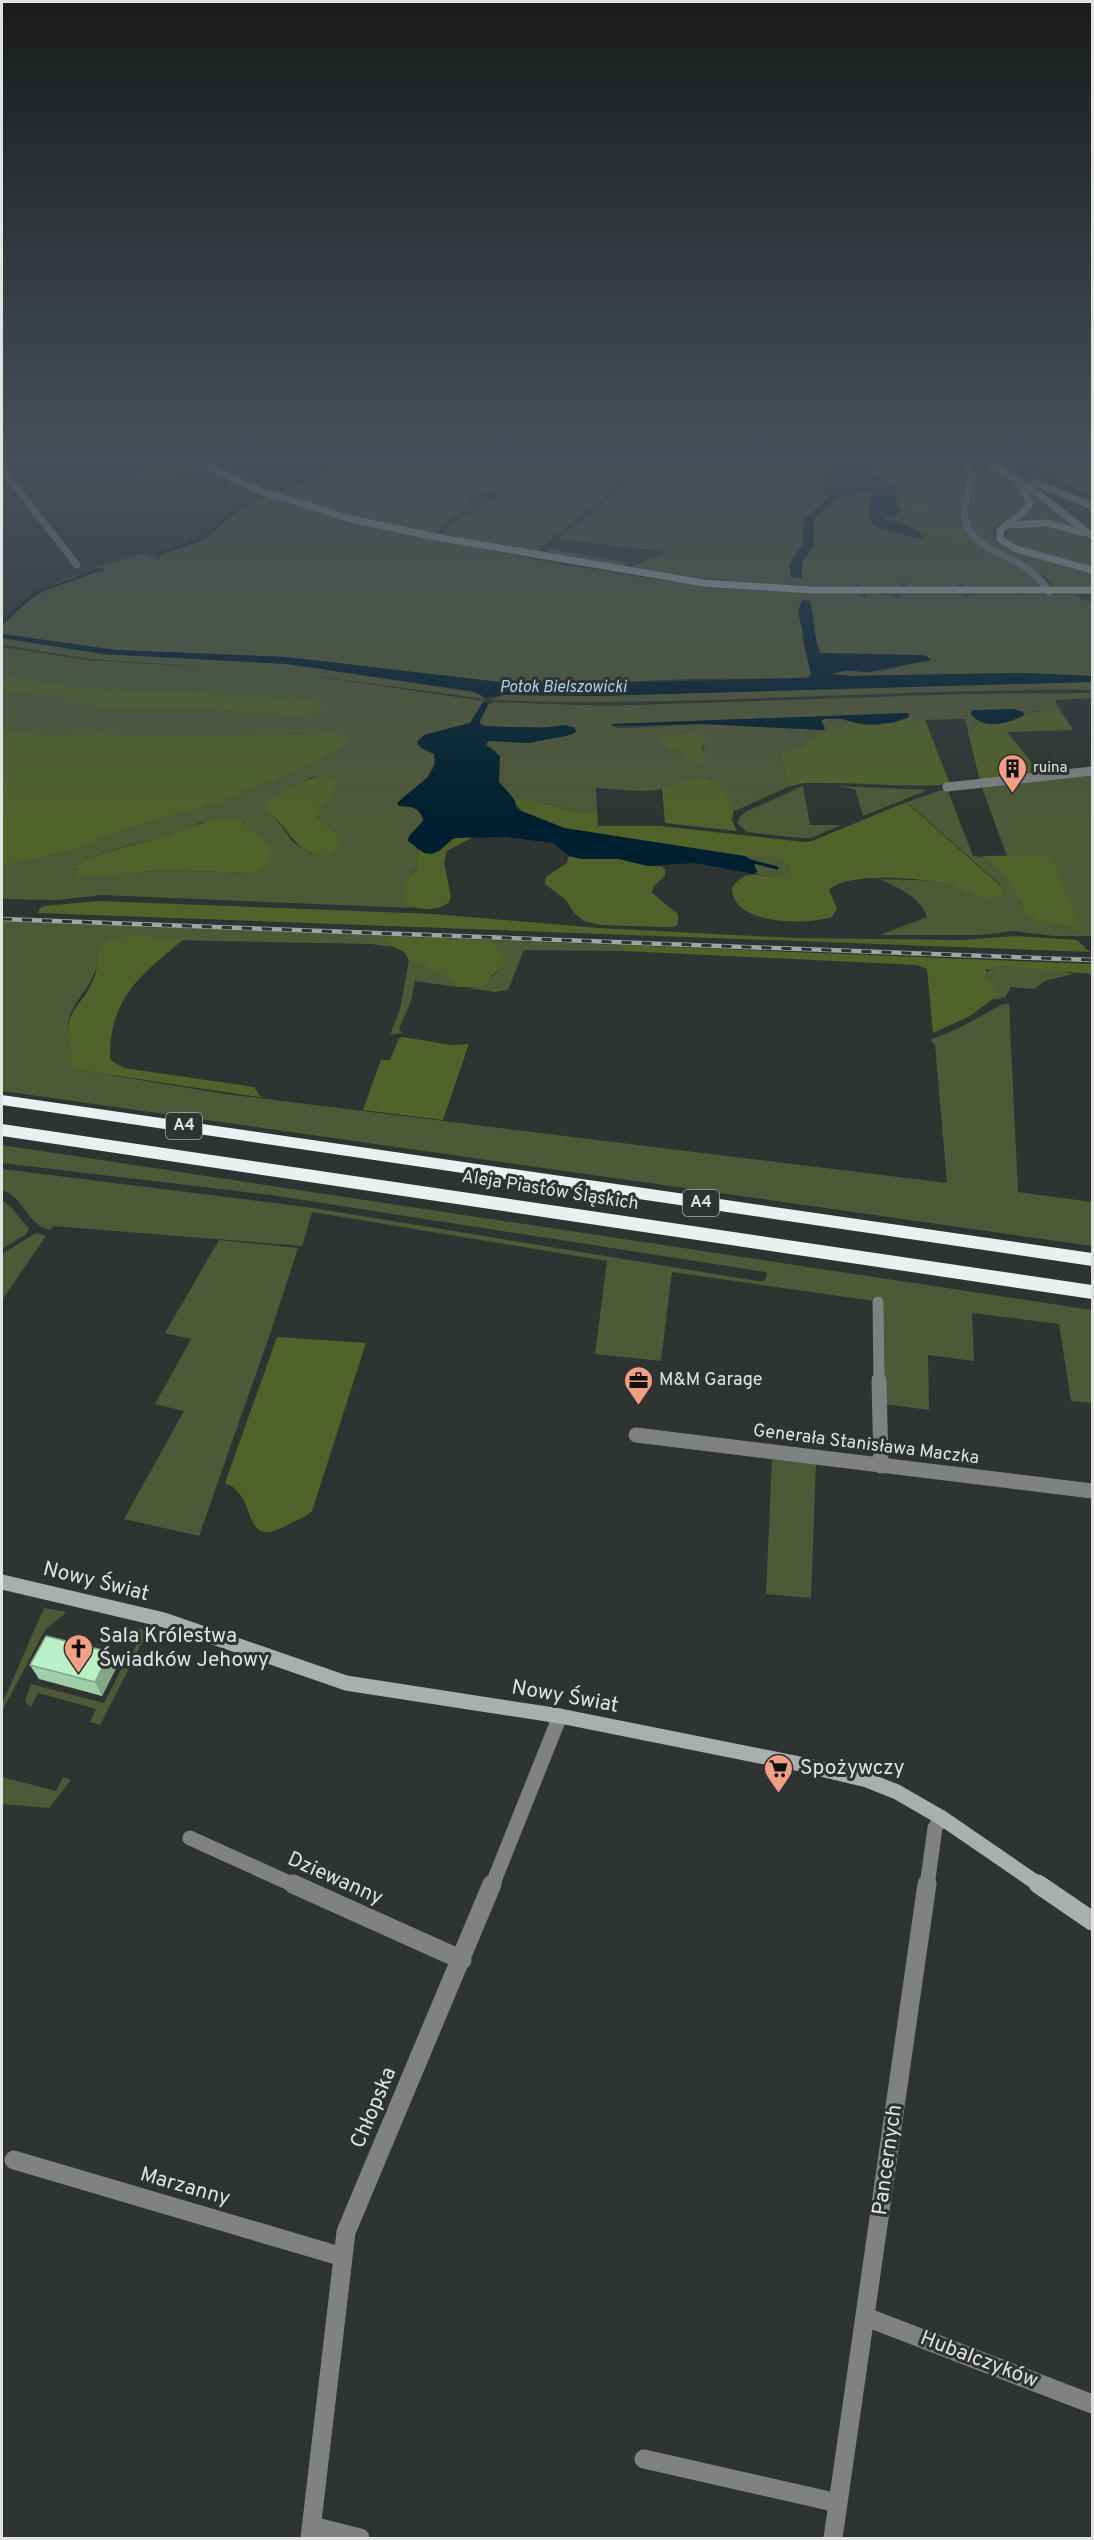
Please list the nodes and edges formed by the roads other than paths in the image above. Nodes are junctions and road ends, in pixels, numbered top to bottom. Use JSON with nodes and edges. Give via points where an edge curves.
{"nodes":[{"id":1,"x":689,"y":581,"type":"edge"},
{"id":2,"x":1045,"y":581,"type":"edge"},
{"id":3,"x":1049,"y":592,"type":"junction"},
{"id":4,"x":1092,"y":592,"type":"edge"},
{"id":5,"x":1092,"y":771,"type":"edge"},
{"id":6,"x":947,"y":787,"type":"dead end"},
{"id":7,"x":2,"y":1100,"type":"edge"},
{"id":8,"x":2,"y":1130,"type":"edge"},
{"id":9,"x":1092,"y":1259,"type":"edge"},
{"id":10,"x":1092,"y":1294,"type":"edge"},
{"id":11,"x":878,"y":1302,"type":"dead end"},
{"id":12,"x":636,"y":1435,"type":"dead end"},
{"id":13,"x":881,"y":1466,"type":"junction"},
{"id":14,"x":1092,"y":1491,"type":"edge"},
{"id":15,"x":2,"y":1582,"type":"edge"},
{"id":16,"x":560,"y":1716,"type":"junction"},
{"id":17,"x":942,"y":1818,"type":"junction"},
{"id":18,"x":190,"y":1838,"type":"dead end"},
{"id":19,"x":1092,"y":1921,"type":"edge"},
{"id":20,"x":462,"y":1960,"type":"junction"},
{"id":21,"x":14,"y":2160,"type":"dead end"},
{"id":22,"x":343,"y":2258,"type":"junction"},
{"id":23,"x":866,"y":2317,"type":"junction"},
{"id":24,"x":1092,"y":2404,"type":"edge"},
{"id":25,"x":644,"y":2459,"type":"dead end"},
{"id":26,"x":838,"y":2503,"type":"junction"},
{"id":27,"x":311,"y":2532,"type":"edge"},
{"id":28,"x":360,"y":2538,"type":"edge"},
{"id":29,"x":833,"y":2538,"type":"edge"}],
"edges":[{"from":1,"to":3,"type":"street","via":[[781,590]]},
{"from":2,"to":3,"type":"street"},
{"from":3,"to":4,"type":"street"},
{"from":5,"to":6,"type":"street"},
{"from":7,"to":9,"type":"highway","name":"Aleja Piastów Śląskich","number":"A4"},
{"from":8,"to":10,"type":"highway","name":"Aleja Piastów Śląskich","number":"A4"},
{"from":11,"to":13,"type":"street"},
{"from":12,"to":13,"type":"street","name":"Generała Stanisława Maczka"},
{"from":13,"to":14,"type":"street","name":"Generała Stanisława Maczka"},
{"from":15,"to":16,"type":"street","name":"Nowy Świat","via":[[164,1620],[346,1683]]},
{"from":16,"to":17,"type":"street","name":"Nowy Świat","via":[[867,1780]]},
{"from":16,"to":20,"type":"street","name":"Chłopska"},
{"from":17,"to":19,"type":"street","name":"Nowy Świat"},
{"from":17,"to":23,"type":"street","name":"Pancernych","via":[[935,1827]]},
{"from":18,"to":20,"type":"street","name":"Dziewanny"},
{"from":20,"to":22,"type":"street","name":"Chłopska","via":[[346,2232]]},
{"from":21,"to":22,"type":"street","name":"Marzanny"},
{"from":22,"to":27,"type":"street","name":"Chłopska"},
{"from":23,"to":24,"type":"street","name":"Hubalczyków"},
{"from":23,"to":26,"type":"street","name":"Pancernych"},
{"from":25,"to":26,"type":"street"},
{"from":26,"to":29,"type":"street","name":"Pancernych"},
{"from":27,"to":28,"type":"street"}]}
